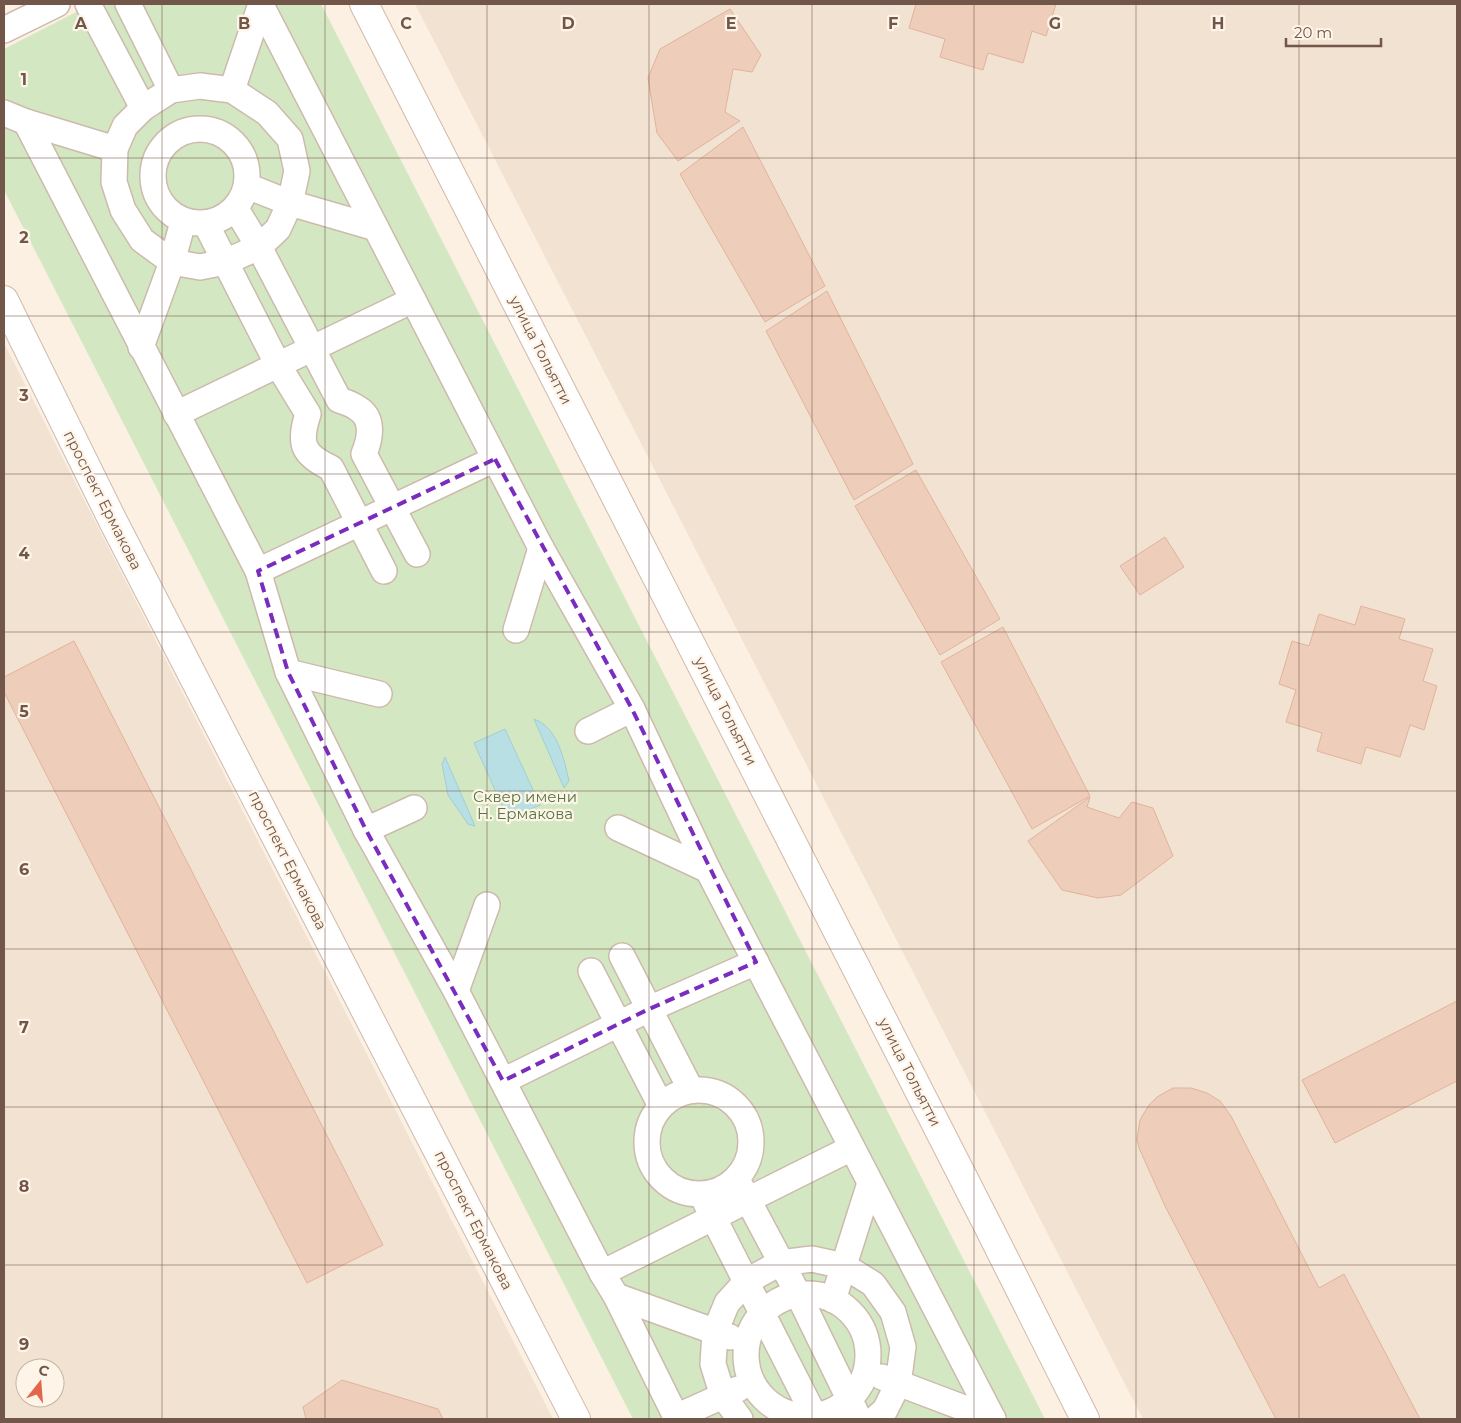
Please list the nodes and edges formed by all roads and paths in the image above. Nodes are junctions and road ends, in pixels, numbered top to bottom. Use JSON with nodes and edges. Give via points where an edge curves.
{"nodes":[{"id":1,"x":57,"y":4,"type":"edge"},
{"id":2,"x":88,"y":4,"type":"edge"},
{"id":3,"x":128,"y":4,"type":"edge"},
{"id":4,"x":364,"y":4,"type":"edge"},
{"id":5,"x":261,"y":5,"type":"edge"},
{"id":6,"x":4,"y":30,"type":"edge"},
{"id":7,"x":171,"y":90,"type":"junction"},
{"id":8,"x":232,"y":90,"type":"junction"},
{"id":9,"x":143,"y":108,"type":"junction"},
{"id":10,"x":15,"y":118,"type":"edge"},
{"id":11,"x":115,"y":149,"type":"junction"},
{"id":12,"x":247,"y":186,"type":"junction"},
{"id":13,"x":290,"y":203,"type":"junction"},
{"id":14,"x":236,"y":209,"type":"junction"},
{"id":15,"x":195,"y":223,"type":"junction"},
{"id":16,"x":376,"y":228,"type":"junction"},
{"id":17,"x":259,"y":247,"type":"junction"},
{"id":18,"x":172,"y":262,"type":"junction"},
{"id":19,"x":225,"y":262,"type":"junction"},
{"id":20,"x":4,"y":300,"type":"edge"},
{"id":21,"x":413,"y":300,"type":"junction"},
{"id":22,"x":141,"y":347,"type":"junction"},
{"id":23,"x":311,"y":348,"type":"junction"},
{"id":24,"x":278,"y":365,"type":"junction"},
{"id":25,"x":339,"y":400,"type":"junction"},
{"id":26,"x":176,"y":414,"type":"junction"},
{"id":27,"x":308,"y":414,"type":"junction"},
{"id":28,"x":364,"y":454,"type":"junction"},
{"id":29,"x":496,"y":459,"type":"junction"},
{"id":30,"x":331,"y":468,"type":"junction"},
{"id":31,"x":392,"y":508,"type":"junction"},
{"id":32,"x":360,"y":524,"type":"junction"},
{"id":33,"x":541,"y":548,"type":"junction"},
{"id":34,"x":416,"y":554,"type":"dead end"},
{"id":35,"x":258,"y":571,"type":"junction"},
{"id":36,"x":384,"y":571,"type":"dead end"},
{"id":37,"x":516,"y":630,"type":"dead end"},
{"id":38,"x":288,"y":672,"type":"junction"},
{"id":39,"x":378,"y":694,"type":"dead end"},
{"id":40,"x":632,"y":709,"type":"junction"},
{"id":41,"x":588,"y":731,"type":"dead end"},
{"id":42,"x":414,"y":808,"type":"dead end"},
{"id":43,"x":618,"y":828,"type":"dead end"},
{"id":44,"x":366,"y":830,"type":"junction"},
{"id":45,"x":708,"y":870,"type":"junction"},
{"id":46,"x":487,"y":905,"type":"dead end"},
{"id":47,"x":622,"y":956,"type":"dead end"},
{"id":48,"x":756,"y":962,"type":"junction"},
{"id":49,"x":591,"y":971,"type":"dead end"},
{"id":50,"x":456,"y":990,"type":"junction"},
{"id":51,"x":649,"y":1008,"type":"junction"},
{"id":52,"x":619,"y":1024,"type":"junction"},
{"id":53,"x":503,"y":1081,"type":"junction"},
{"id":54,"x":690,"y":1088,"type":"junction"},
{"id":55,"x":660,"y":1104,"type":"junction"},
{"id":56,"x":852,"y":1148,"type":"junction"},
{"id":57,"x":870,"y":1183,"type":"junction"},
{"id":58,"x":742,"y":1189,"type":"junction"},
{"id":59,"x":702,"y":1195,"type":"junction"},
{"id":60,"x":714,"y":1218,"type":"junction"},
{"id":61,"x":780,"y":1263,"type":"junction"},
{"id":62,"x":844,"y":1266,"type":"junction"},
{"id":63,"x":602,"y":1273,"type":"junction"},
{"id":64,"x":747,"y":1281,"type":"junction"},
{"id":65,"x":798,"y":1294,"type":"junction"},
{"id":66,"x":616,"y":1296,"type":"junction"},
{"id":67,"x":929,"y":1296,"type":"junction"},
{"id":68,"x":833,"y":1300,"type":"junction"},
{"id":69,"x":893,"y":1312,"type":"junction"},
{"id":70,"x":762,"y":1313,"type":"junction"},
{"id":71,"x":861,"y":1327,"type":"junction"},
{"id":72,"x":715,"y":1332,"type":"junction"},
{"id":73,"x":746,"y":1343,"type":"junction"},
{"id":74,"x":866,"y":1370,"type":"junction"},
{"id":75,"x":752,"y":1383,"type":"junction"},
{"id":76,"x":898,"y":1384,"type":"junction"},
{"id":77,"x":722,"y":1396,"type":"junction"},
{"id":78,"x":854,"y":1410,"type":"edge"},
{"id":79,"x":782,"y":1416,"type":"edge"},
{"id":80,"x":676,"y":1418,"type":"edge"},
{"id":81,"x":815,"y":1418,"type":"edge"},
{"id":82,"x":576,"y":1419,"type":"edge"},
{"id":83,"x":740,"y":1419,"type":"edge"},
{"id":84,"x":876,"y":1419,"type":"edge"},
{"id":85,"x":993,"y":1419,"type":"edge"},
{"id":86,"x":1085,"y":1419,"type":"edge"}],
"edges":[{"from":1,"to":6,"type":"street"},
{"from":2,"to":9,"type":"street"},
{"from":3,"to":7,"type":"street"},
{"from":4,"to":86,"type":"main road","name":"улица Тольятти"},
{"from":5,"to":8,"type":"street"},
{"from":5,"to":16,"type":"street"},
{"from":7,"to":8,"type":"street","via":[[200,86]]},
{"from":7,"to":9,"type":"street"},
{"from":8,"to":13,"type":"street","via":[[268,112],[290,139],[297,171]]},
{"from":9,"to":11,"type":"street","via":[[125,126]]},
{"from":10,"to":11,"type":"street"},
{"from":10,"to":22,"type":"street"},
{"from":11,"to":18,"type":"street","via":[[114,182],[123,210],[142,240]]},
{"from":12,"to":13,"type":"street"},
{"from":12,"to":14,"type":"street"},
{"from":12,"to":15,"type":"street","via":[[245,160],[228,138],[203,128],[176,134],[157,153],[152,180],[161,206]]},
{"from":13,"to":16,"type":"street"},
{"from":13,"to":17,"type":"street","via":[[278,228]]},
{"from":14,"to":15,"type":"street"},
{"from":14,"to":17,"type":"street"},
{"from":15,"to":18,"type":"street"},
{"from":15,"to":19,"type":"street"},
{"from":16,"to":21,"type":"street"},
{"from":17,"to":19,"type":"street"},
{"from":17,"to":23,"type":"street"},
{"from":18,"to":19,"type":"street","via":[[200,266]]},
{"from":18,"to":22,"type":"street"},
{"from":19,"to":24,"type":"street"},
{"from":20,"to":82,"type":"main road","name":"проспект Ермакова","via":[[113,521]]},
{"from":21,"to":23,"type":"street"},
{"from":21,"to":29,"type":"street"},
{"from":22,"to":26,"type":"street"},
{"from":23,"to":24,"type":"street"},
{"from":23,"to":25,"type":"street"},
{"from":24,"to":26,"type":"street"},
{"from":24,"to":27,"type":"street"},
{"from":25,"to":27,"type":"street","via":[[323,402]]},
{"from":25,"to":28,"type":"street","via":[[359,408],[368,422],[370,437]]},
{"from":26,"to":35,"type":"street"},
{"from":27,"to":30,"type":"street","via":[[302,432],[305,448],[314,460]]},
{"from":28,"to":30,"type":"street","via":[[348,467]]},
{"from":28,"to":31,"type":"street"},
{"from":29,"to":31,"type":"street"},
{"from":29,"to":33,"type":"street"},
{"from":30,"to":32,"type":"street"},
{"from":31,"to":32,"type":"street"},
{"from":31,"to":34,"type":"street"},
{"from":32,"to":35,"type":"street"},
{"from":32,"to":36,"type":"street"},
{"from":33,"to":37,"type":"street"},
{"from":33,"to":40,"type":"street"},
{"from":35,"to":38,"type":"street"},
{"from":38,"to":39,"type":"street"},
{"from":38,"to":44,"type":"street"},
{"from":40,"to":41,"type":"street"},
{"from":40,"to":45,"type":"street"},
{"from":42,"to":44,"type":"street"},
{"from":43,"to":45,"type":"street"},
{"from":44,"to":50,"type":"street"},
{"from":45,"to":48,"type":"street"},
{"from":46,"to":50,"type":"street"},
{"from":47,"to":51,"type":"street"},
{"from":48,"to":51,"type":"street"},
{"from":48,"to":56,"type":"street"},
{"from":49,"to":52,"type":"street"},
{"from":50,"to":53,"type":"street"},
{"from":51,"to":52,"type":"street"},
{"from":51,"to":54,"type":"street"},
{"from":52,"to":53,"type":"street"},
{"from":52,"to":55,"type":"street"},
{"from":53,"to":63,"type":"street"},
{"from":54,"to":55,"type":"street"},
{"from":54,"to":58,"type":"street","via":[[721,1093],[744,1114],[752,1148]]},
{"from":55,"to":59,"type":"street","via":[[645,1135],[652,1168],[673,1189]]},
{"from":56,"to":57,"type":"street"},
{"from":56,"to":58,"type":"street"},
{"from":57,"to":62,"type":"street"},
{"from":57,"to":67,"type":"street"},
{"from":58,"to":59,"type":"street"},
{"from":58,"to":60,"type":"street"},
{"from":58,"to":61,"type":"street"},
{"from":59,"to":60,"type":"street"},
{"from":60,"to":63,"type":"street"},
{"from":60,"to":64,"type":"street"},
{"from":61,"to":62,"type":"street","via":[[812,1259]]},
{"from":61,"to":64,"type":"street"},
{"from":61,"to":65,"type":"street"},
{"from":62,"to":68,"type":"street"},
{"from":62,"to":69,"type":"street","via":[[872,1284]]},
{"from":63,"to":66,"type":"street"},
{"from":64,"to":70,"type":"street"},
{"from":64,"to":72,"type":"street","via":[[727,1304]]},
{"from":65,"to":68,"type":"street"},
{"from":65,"to":70,"type":"street","via":[[779,1300]]},
{"from":65,"to":78,"type":"street"},
{"from":66,"to":72,"type":"street"},
{"from":66,"to":80,"type":"street"},
{"from":67,"to":69,"type":"street"},
{"from":67,"to":85,"type":"street"},
{"from":68,"to":71,"type":"street","via":[[849,1311]]},
{"from":69,"to":71,"type":"street"},
{"from":69,"to":76,"type":"street","via":[[903,1347]]},
{"from":70,"to":73,"type":"street"},
{"from":70,"to":81,"type":"street"},
{"from":71,"to":74,"type":"street","via":[[868,1348]]},
{"from":72,"to":73,"type":"street"},
{"from":72,"to":77,"type":"street","via":[[713,1364]]},
{"from":73,"to":75,"type":"street","via":[[746,1364]]},
{"from":74,"to":76,"type":"street"},
{"from":74,"to":78,"type":"street"},
{"from":75,"to":77,"type":"street"},
{"from":75,"to":79,"type":"street"},
{"from":76,"to":84,"type":"street","via":[[885,1410]]},
{"from":76,"to":85,"type":"street"},
{"from":77,"to":80,"type":"street"},
{"from":77,"to":83,"type":"street"},
{"from":78,"to":81,"type":"street","via":[[833,1411]]},
{"from":79,"to":81,"type":"street"}]}
